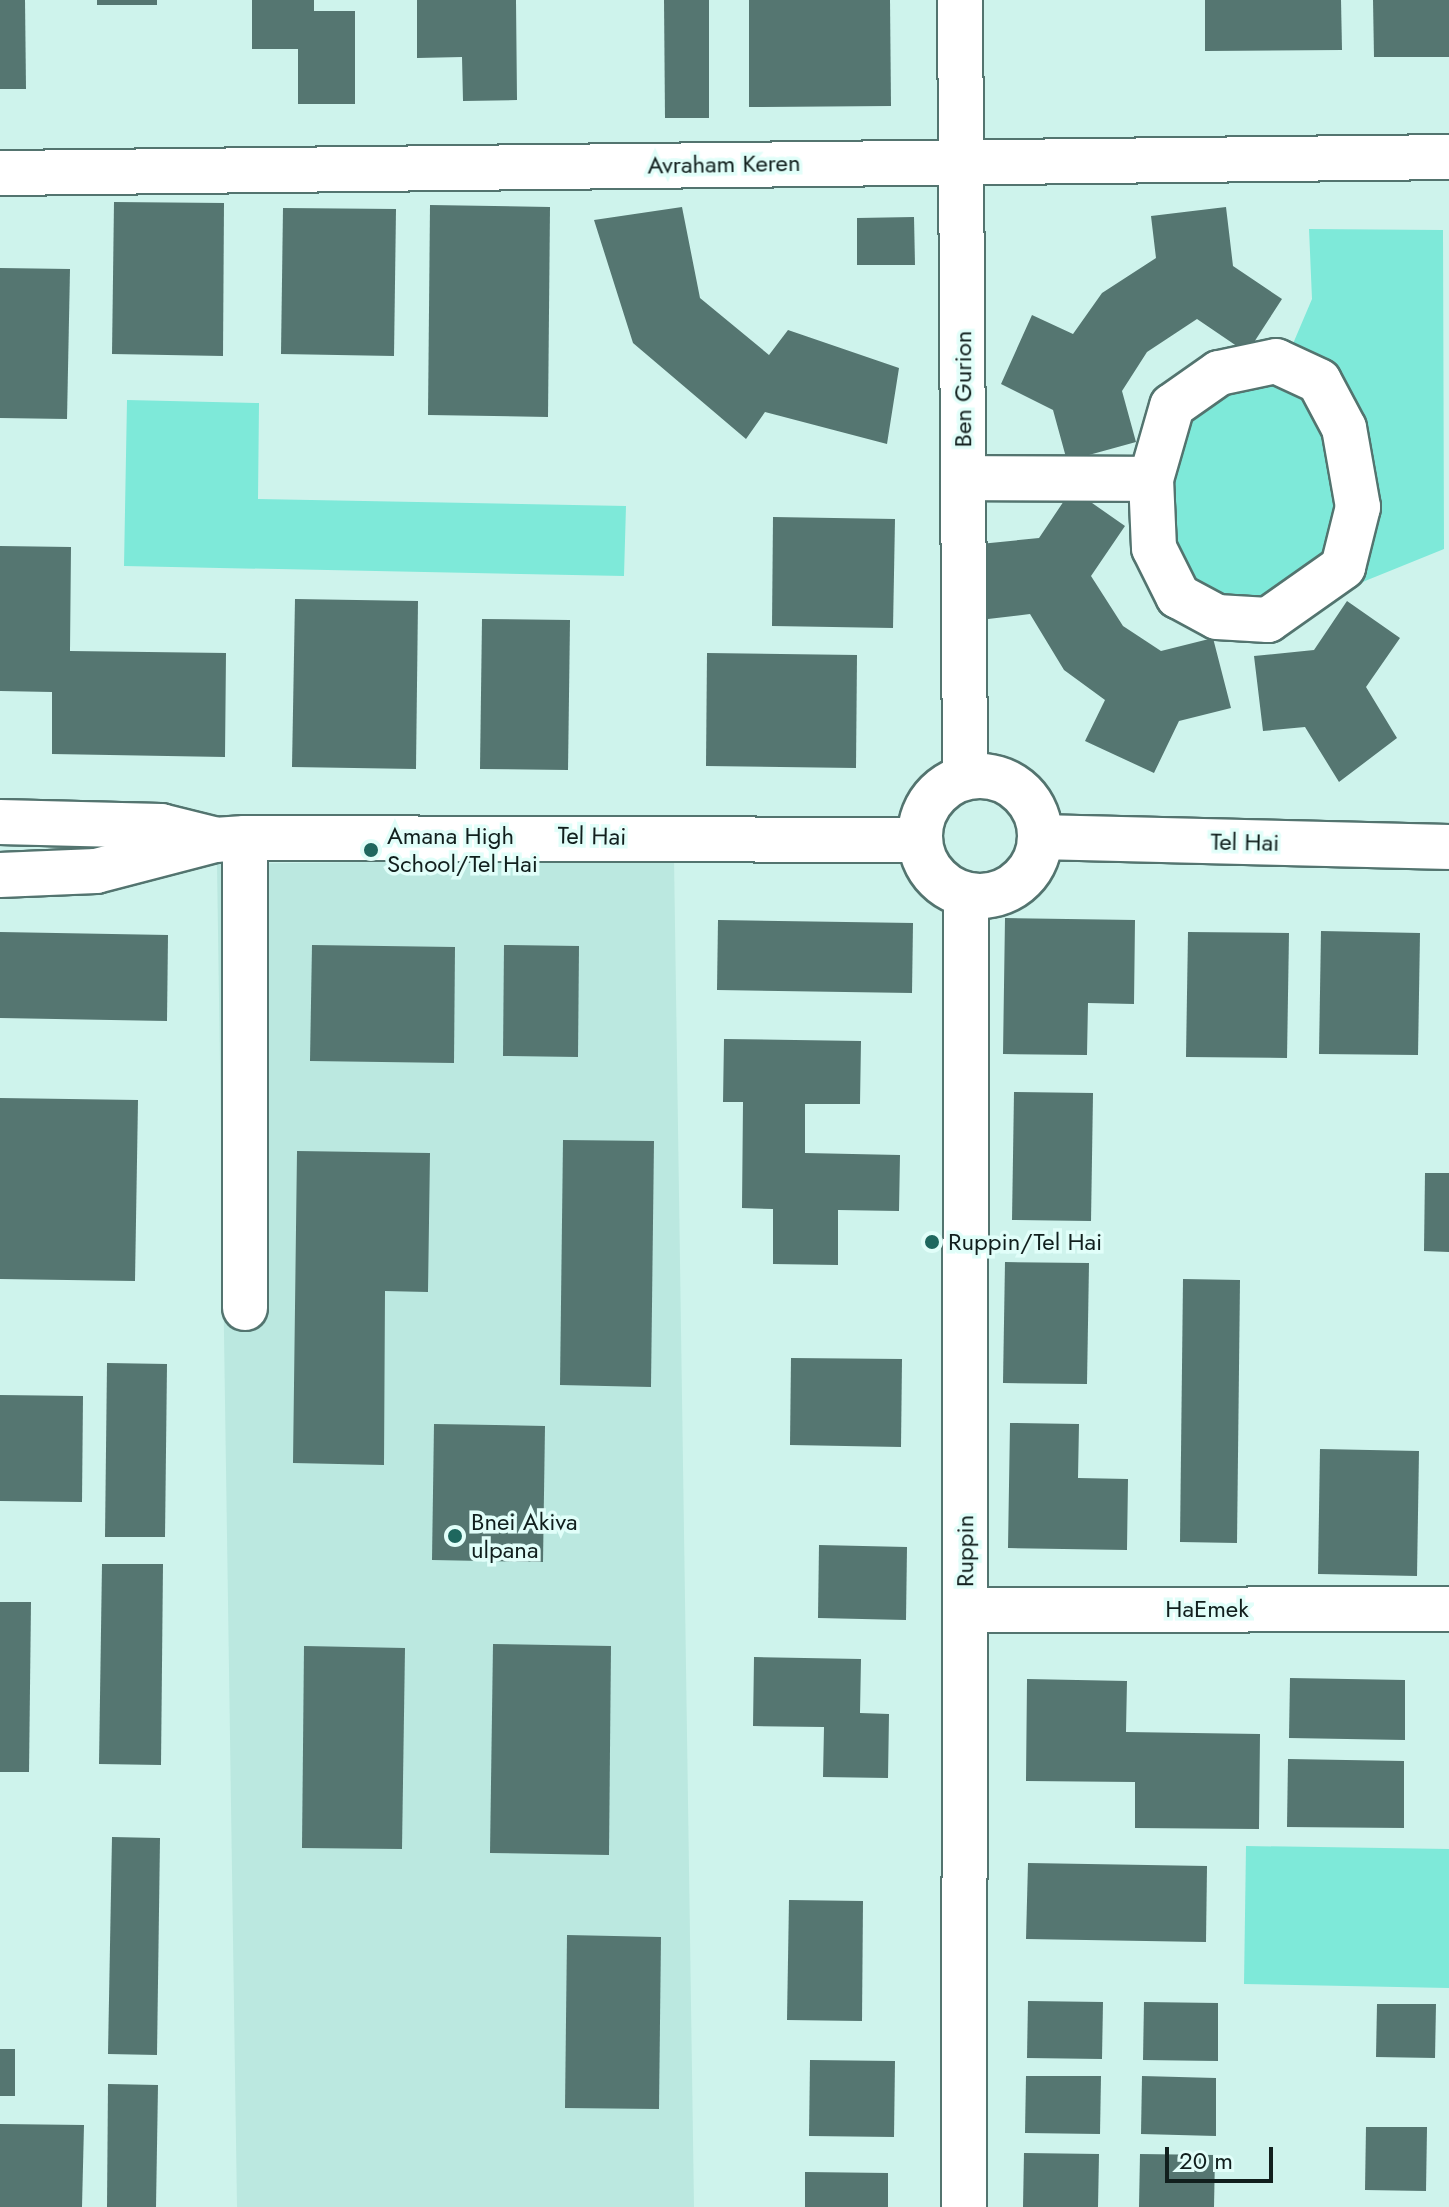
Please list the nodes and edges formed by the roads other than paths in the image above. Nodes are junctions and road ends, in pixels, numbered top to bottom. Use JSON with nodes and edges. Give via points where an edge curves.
{"nodes":[{"id":1,"x":960,"y":0,"type":"edge"},
{"id":2,"x":1449,"y":157,"type":"edge"},
{"id":3,"x":961,"y":161,"type":"junction"},
{"id":4,"x":0,"y":173,"type":"edge"},
{"id":5,"x":963,"y":478,"type":"junction"},
{"id":6,"x":1151,"y":479,"type":"junction"},
{"id":7,"x":965,"y":777,"type":"junction"},
{"id":8,"x":0,"y":822,"type":"edge"},
{"id":9,"x":1040,"y":837,"type":"junction"},
{"id":10,"x":230,"y":839,"type":"junction"},
{"id":11,"x":920,"y":840,"type":"junction"},
{"id":12,"x":1449,"y":847,"type":"edge"},
{"id":13,"x":0,"y":875,"type":"edge"},
{"id":14,"x":966,"y":895,"type":"junction"},
{"id":15,"x":245,"y":1308,"type":"dead end"},
{"id":16,"x":1449,"y":1609,"type":"edge"},
{"id":17,"x":965,"y":1610,"type":"junction"},
{"id":18,"x":964,"y":2207,"type":"edge"}],
"edges":[{"from":1,"to":3,"type":"street","name":"Ben Gurion"},
{"from":2,"to":3,"type":"street","name":"Avraham Keren"},
{"from":3,"to":4,"type":"street","name":"Avraham Keren"},
{"from":3,"to":5,"type":"street","name":"Ben Gurion"},
{"from":5,"to":6,"type":"street"},
{"from":5,"to":7,"type":"street","name":"Ben Gurion"},
{"from":6,"to":6,"type":"street","via":[[1154,548],[1178,596],[1217,617],[1268,620],[1343,567],[1358,507],[1344,428],[1319,381],[1276,361],[1219,373],[1172,406]]},
{"from":7,"to":9,"type":"street","via":[[1011,784],[1027,798]]},
{"from":7,"to":11,"type":"street","via":[[931,801]]},
{"from":8,"to":10,"type":"street","name":"Tel Hai","via":[[161,826]]},
{"from":9,"to":12,"type":"street","name":"Tel Hai"},
{"from":9,"to":14,"type":"street","via":[[1036,860],[1024,878],[997,893]]},
{"from":10,"to":11,"type":"street","name":"Tel Hai"},
{"from":10,"to":13,"type":"street","name":"Tel Hai","via":[[96,871]]},
{"from":10,"to":15,"type":"street"},
{"from":11,"to":14,"type":"street","via":[[937,878]]},
{"from":14,"to":17,"type":"street","name":"Ruppin"},
{"from":16,"to":17,"type":"street","name":"HaEmek"},
{"from":17,"to":18,"type":"street","name":"Ruppin"}]}
